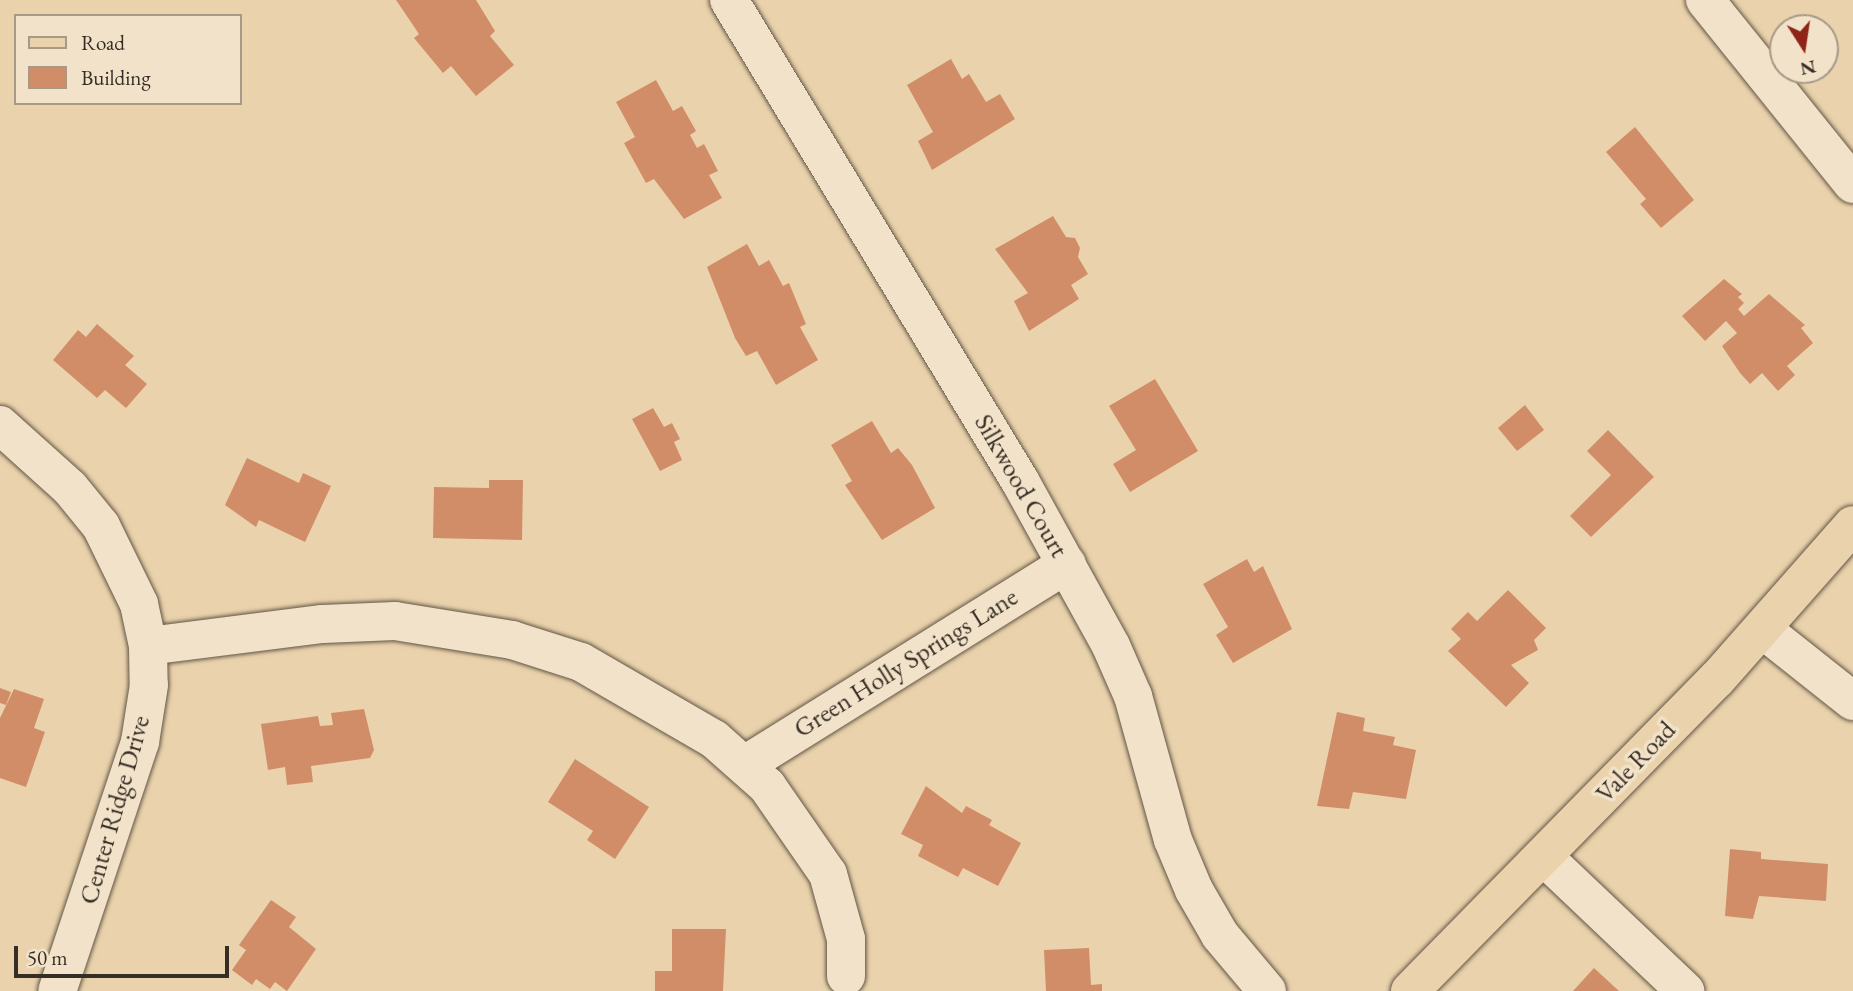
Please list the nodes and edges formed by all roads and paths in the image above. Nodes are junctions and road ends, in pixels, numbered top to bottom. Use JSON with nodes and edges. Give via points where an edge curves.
{"nodes":[{"id":1,"x":729,"y":0,"type":"edge"},
{"id":2,"x":1705,"y":0,"type":"edge"},
{"id":3,"x":1853,"y":184,"type":"edge"},
{"id":4,"x":0,"y":425,"type":"edge"},
{"id":5,"x":1853,"y":525,"type":"edge"},
{"id":6,"x":1067,"y":564,"type":"junction"},
{"id":7,"x":1762,"y":629,"type":"junction"},
{"id":8,"x":148,"y":646,"type":"junction"},
{"id":9,"x":1853,"y":701,"type":"edge"},
{"id":10,"x":746,"y":764,"type":"junction"},
{"id":11,"x":1544,"y":857,"type":"junction"},
{"id":12,"x":846,"y":976,"type":"dead end"},
{"id":13,"x":57,"y":991,"type":"edge"},
{"id":14,"x":1267,"y":991,"type":"edge"},
{"id":15,"x":1410,"y":991,"type":"edge"},
{"id":16,"x":1685,"y":991,"type":"edge"}],
"edges":[{"from":1,"to":6,"type":"street","name":"Silkwood Court"},
{"from":2,"to":3,"type":"street"},
{"from":4,"to":8,"type":"street","name":"Center Ridge Drive","via":[[70,488],[101,526],[139,604]]},
{"from":5,"to":7,"type":"main road","name":"Vale Road"},
{"from":6,"to":10,"type":"street","name":"Green Holly Springs Lane"},
{"from":6,"to":14,"type":"street","name":"Silkwood Court","via":[[1133,696],[1173,840],[1194,890],[1220,935]]},
{"from":7,"to":9,"type":"street"},
{"from":7,"to":11,"type":"main road","name":"Vale Road"},
{"from":8,"to":10,"type":"street","via":[[323,624],[442,625],[581,663],[646,695]]},
{"from":8,"to":13,"type":"street","name":"Center Ridge Drive","via":[[149,685],[140,742]]},
{"from":10,"to":12,"type":"street","via":[[828,874],[846,939]]},
{"from":11,"to":15,"type":"main road","name":"Vale Road"},
{"from":11,"to":16,"type":"street"}]}
